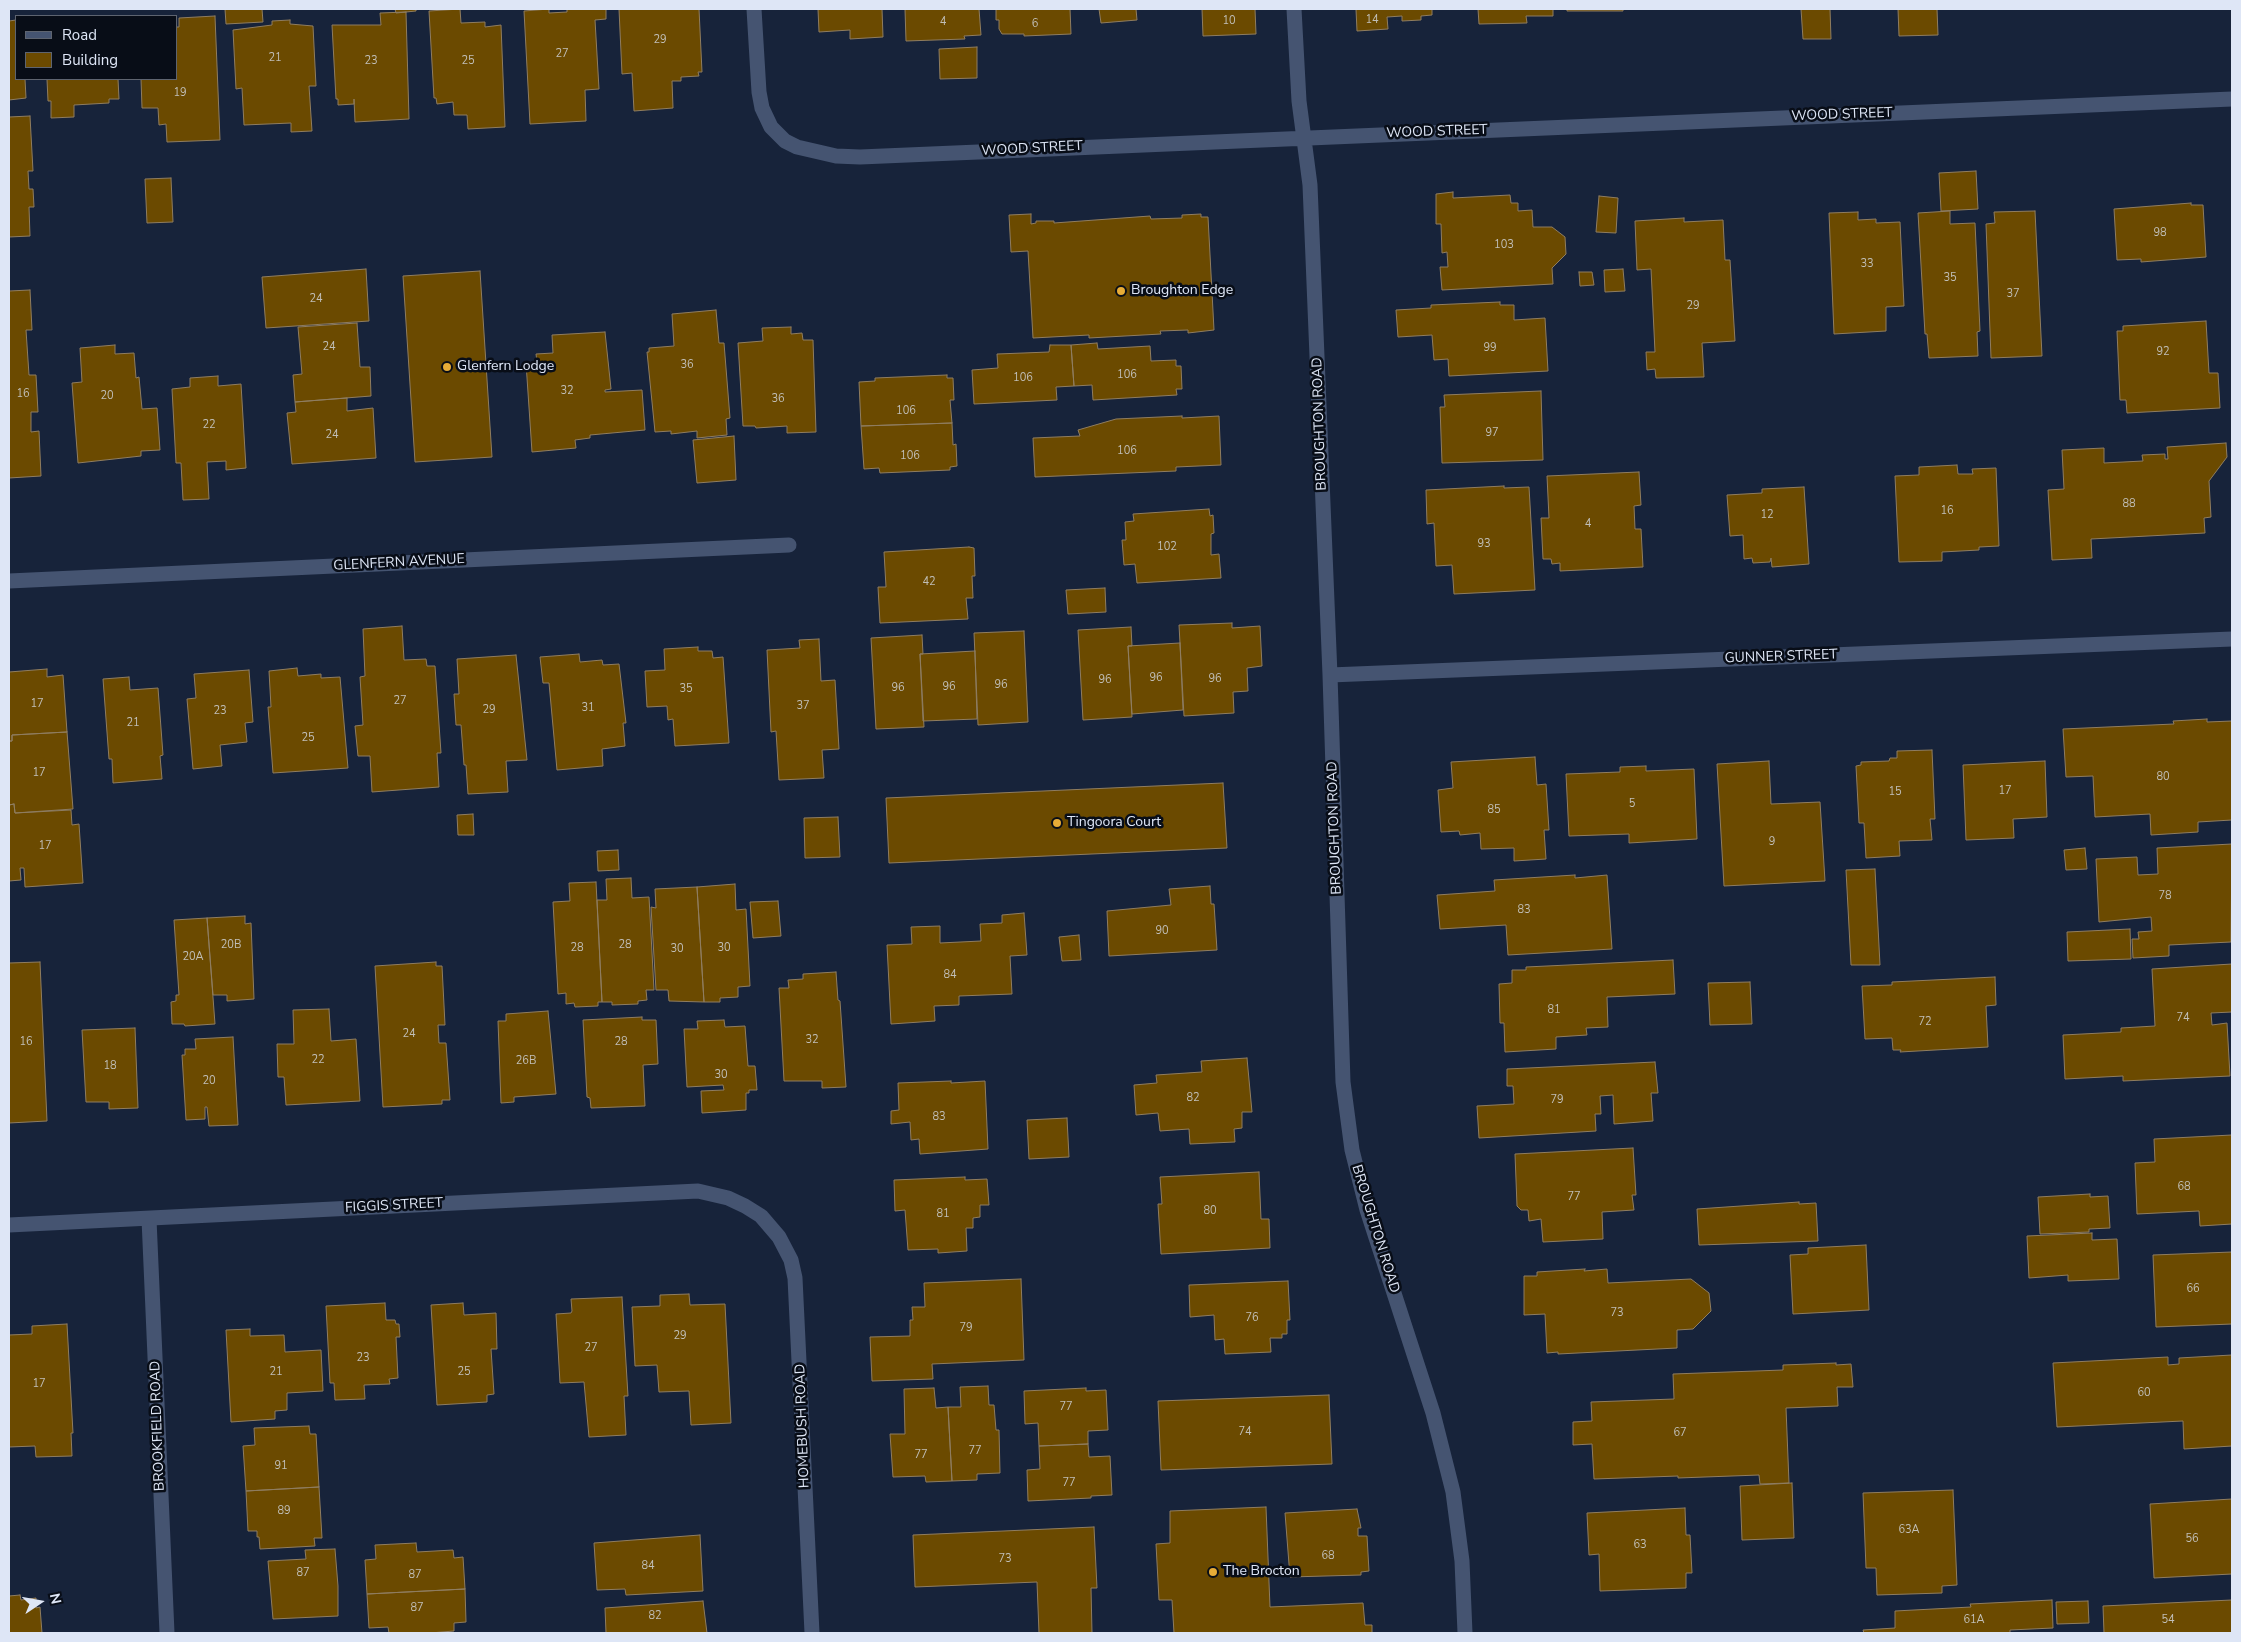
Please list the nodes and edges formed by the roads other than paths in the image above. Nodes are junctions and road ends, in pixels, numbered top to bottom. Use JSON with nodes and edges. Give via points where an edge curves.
{"nodes":[{"id":1,"x":754,"y":9,"type":"edge"},
{"id":2,"x":1294,"y":9,"type":"edge"},
{"id":3,"x":2232,"y":99,"type":"edge"},
{"id":4,"x":1304,"y":137,"type":"junction"},
{"id":5,"x":789,"y":544,"type":"dead end"},
{"id":6,"x":9,"y":581,"type":"edge"},
{"id":7,"x":2232,"y":639,"type":"edge"},
{"id":8,"x":1330,"y":675,"type":"junction"},
{"id":9,"x":149,"y":1218,"type":"junction"},
{"id":10,"x":9,"y":1225,"type":"edge"},
{"id":11,"x":769,"y":1226,"type":"joint"},
{"id":12,"x":167,"y":1633,"type":"edge"},
{"id":13,"x":812,"y":1633,"type":"edge"},
{"id":14,"x":1465,"y":1633,"type":"edge"}],
"edges":[{"from":1,"to":4,"type":"street","name":"WOOD STREET","via":[[762,108],[770,127],[784,141],[813,152],[860,156]]},
{"from":2,"to":4,"type":"street","name":"BROUGHTON ROAD"},
{"from":3,"to":4,"type":"street","name":"WOOD STREET"},
{"from":4,"to":8,"type":"street","name":"BROUGHTON ROAD","via":[[1309,172]]},
{"from":5,"to":6,"type":"street","name":"GLENFERN AVENUE"},
{"from":7,"to":8,"type":"street","name":"GUNNER STREET"},
{"from":8,"to":14,"type":"street","name":"BROUGHTON ROAD","via":[[1343,1082],[1352,1150],[1433,1413],[1453,1492],[1462,1561]]},
{"from":9,"to":10,"type":"street","name":"FIGGIS STREET"},
{"from":9,"to":11,"type":"street","name":"FIGGIS STREET","via":[[698,1191],[745,1206],[761,1216]]},
{"from":9,"to":12,"type":"street","name":"BROOKFIELD ROAD"},
{"from":11,"to":13,"type":"street","name":"HOMEBUSH ROAD","via":[[785,1247],[795,1278]]}]}
